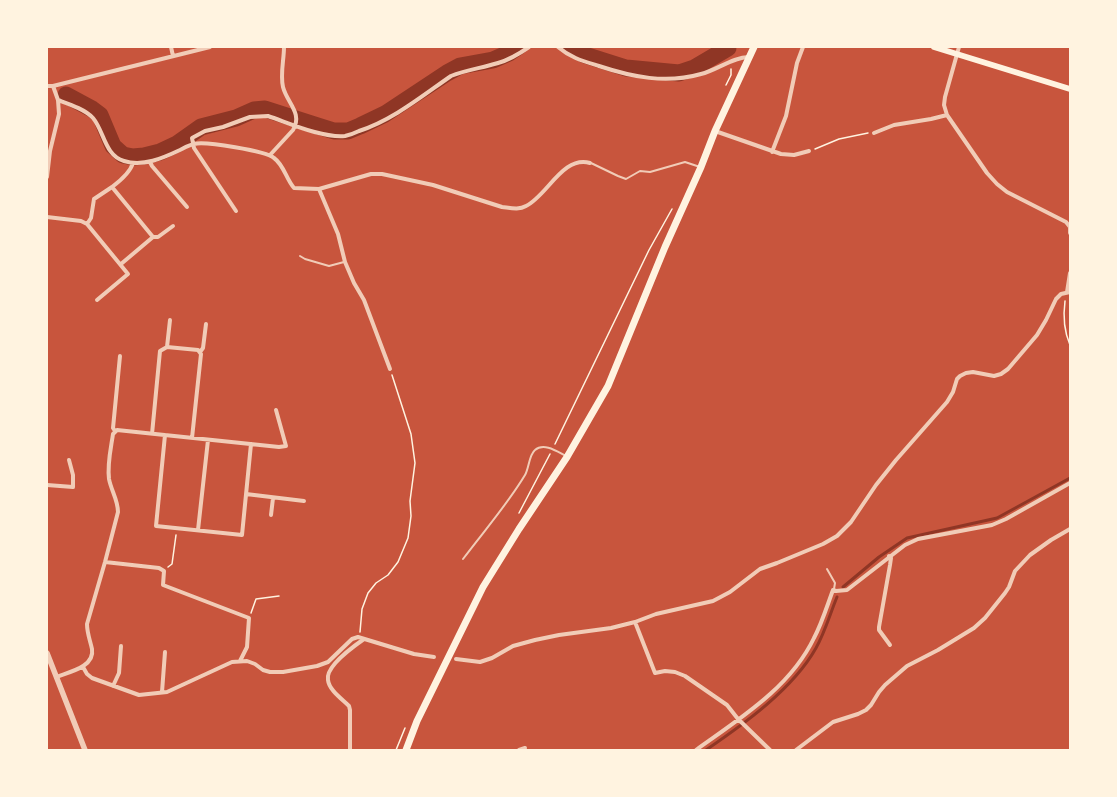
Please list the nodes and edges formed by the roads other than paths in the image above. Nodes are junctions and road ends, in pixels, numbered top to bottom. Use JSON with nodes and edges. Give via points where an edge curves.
{"nodes":[{"id":1,"x":171,"y":47,"type":"edge"},
{"id":2,"x":210,"y":47,"type":"edge"},
{"id":3,"x":284,"y":47,"type":"edge"},
{"id":4,"x":529,"y":47,"type":"edge"},
{"id":5,"x":558,"y":47,"type":"edge"},
{"id":6,"x":754,"y":47,"type":"edge"},
{"id":7,"x":803,"y":47,"type":"edge"},
{"id":8,"x":934,"y":47,"type":"edge"},
{"id":9,"x":959,"y":47,"type":"edge"},
{"id":10,"x":957,"y":54,"type":"junction"},
{"id":11,"x":173,"y":56,"type":"junction"},
{"id":12,"x":749,"y":57,"type":"junction"},
{"id":13,"x":47,"y":86,"type":"edge"},
{"id":14,"x":53,"y":86,"type":"junction"},
{"id":15,"x":1070,"y":89,"type":"edge"},
{"id":16,"x":58,"y":100,"type":"junction"},
{"id":17,"x":947,"y":115,"type":"junction"},
{"id":18,"x":296,"y":125,"type":"junction"},
{"id":19,"x":715,"y":131,"type":"junction"},
{"id":20,"x":874,"y":133,"type":"road end"},
{"id":21,"x":193,"y":144,"type":"junction"},
{"id":22,"x":772,"y":152,"type":"junction"},
{"id":23,"x":809,"y":152,"type":"road end"},
{"id":24,"x":270,"y":155,"type":"junction"},
{"id":25,"x":150,"y":162,"type":"junction"},
{"id":26,"x":133,"y":163,"type":"junction"},
{"id":27,"x":590,"y":163,"type":"joint"},
{"id":28,"x":701,"y":167,"type":"junction"},
{"id":29,"x":47,"y":177,"type":"edge"},
{"id":30,"x":112,"y":187,"type":"junction"},
{"id":31,"x":319,"y":189,"type":"junction"},
{"id":32,"x":187,"y":207,"type":"dead end"},
{"id":33,"x":236,"y":211,"type":"dead end"},
{"id":34,"x":47,"y":217,"type":"edge"},
{"id":35,"x":87,"y":224,"type":"junction"},
{"id":36,"x":173,"y":226,"type":"dead end"},
{"id":37,"x":1070,"y":233,"type":"edge"},
{"id":38,"x":153,"y":237,"type":"junction"},
{"id":39,"x":300,"y":256,"type":"dead end"},
{"id":40,"x":345,"y":262,"type":"junction"},
{"id":41,"x":120,"y":264,"type":"junction"},
{"id":42,"x":1070,"y":273,"type":"edge"},
{"id":43,"x":1068,"y":292,"type":"edge"},
{"id":44,"x":97,"y":300,"type":"dead end"},
{"id":45,"x":170,"y":320,"type":"dead end"},
{"id":46,"x":206,"y":324,"type":"dead end"},
{"id":47,"x":167,"y":347,"type":"junction"},
{"id":48,"x":200,"y":352,"type":"junction"},
{"id":49,"x":120,"y":356,"type":"dead end"},
{"id":50,"x":390,"y":369,"type":"road end"},
{"id":51,"x":276,"y":410,"type":"dead end"},
{"id":52,"x":116,"y":431,"type":"junction"},
{"id":53,"x":152,"y":434,"type":"junction"},
{"id":54,"x":165,"y":435,"type":"junction"},
{"id":55,"x":192,"y":438,"type":"junction"},
{"id":56,"x":208,"y":440,"type":"junction"},
{"id":57,"x":251,"y":444,"type":"junction"},
{"id":58,"x":567,"y":457,"type":"junction"},
{"id":59,"x":68,"y":460,"type":"dead end"},
{"id":60,"x":1070,"y":483,"type":"edge"},
{"id":61,"x":47,"y":485,"type":"edge"},
{"id":62,"x":246,"y":494,"type":"junction"},
{"id":63,"x":273,"y":498,"type":"junction"},
{"id":64,"x":304,"y":501,"type":"dead end"},
{"id":65,"x":271,"y":515,"type":"dead end"},
{"id":66,"x":1070,"y":529,"type":"edge"},
{"id":67,"x":198,"y":530,"type":"junction"},
{"id":68,"x":889,"y":556,"type":"junction"},
{"id":69,"x":463,"y":558,"type":"dead end"},
{"id":70,"x":105,"y":562,"type":"junction"},
{"id":71,"x":827,"y":569,"type":"dead end"},
{"id":72,"x":833,"y":590,"type":"junction"},
{"id":73,"x":635,"y":622,"type":"junction"},
{"id":74,"x":364,"y":639,"type":"junction"},
{"id":75,"x":890,"y":645,"type":"dead end"},
{"id":76,"x":122,"y":646,"type":"dead end"},
{"id":77,"x":166,"y":652,"type":"dead end"},
{"id":78,"x":47,"y":653,"type":"edge"},
{"id":79,"x":434,"y":657,"type":"dead end"},
{"id":80,"x":456,"y":659,"type":"dead end"},
{"id":81,"x":240,"y":661,"type":"junction"},
{"id":82,"x":83,"y":666,"type":"junction"},
{"id":83,"x":56,"y":677,"type":"junction"},
{"id":84,"x":113,"y":686,"type":"junction"},
{"id":85,"x":162,"y":692,"type":"junction"},
{"id":86,"x":738,"y":719,"type":"junction"},
{"id":87,"x":525,"y":748,"type":"dead end"},
{"id":88,"x":85,"y":750,"type":"edge"},
{"id":89,"x":350,"y":750,"type":"edge"},
{"id":90,"x":406,"y":750,"type":"edge"},
{"id":91,"x":519,"y":750,"type":"edge"},
{"id":92,"x":696,"y":750,"type":"edge"},
{"id":93,"x":770,"y":750,"type":"edge"},
{"id":94,"x":796,"y":750,"type":"edge"}],
"edges":[{"from":1,"to":11,"type":"street"},
{"from":2,"to":11,"type":"street"},
{"from":3,"to":18,"type":"street","via":[[283,88],[297,117]]},
{"from":4,"to":18,"type":"street","via":[[512,58],[451,76],[370,128],[345,136]]},
{"from":5,"to":12,"type":"street","via":[[572,58],[625,75],[641,77],[680,78],[701,74],[742,57]]},
{"from":6,"to":12,"type":"highway"},
{"from":7,"to":22,"type":"street","via":[[786,116]]},
{"from":8,"to":10,"type":"main road"},
{"from":9,"to":10,"type":"street"},
{"from":10,"to":15,"type":"main road"},
{"from":10,"to":17,"type":"street","via":[[945,97]]},
{"from":11,"to":14,"type":"street"},
{"from":12,"to":19,"type":"highway"},
{"from":13,"to":14,"type":"street"},
{"from":14,"to":16,"type":"street"},
{"from":16,"to":26,"type":"street","via":[[86,112],[93,118],[108,148],[115,156]]},
{"from":16,"to":29,"type":"street","via":[[59,114]]},
{"from":17,"to":20,"type":"street","via":[[894,125]]},
{"from":17,"to":37,"type":"street","via":[[997,184],[1007,192],[1066,222],[1070,227]]},
{"from":18,"to":21,"type":"street","via":[[268,116],[250,117],[205,131],[192,138]]},
{"from":18,"to":24,"type":"street"},
{"from":19,"to":22,"type":"street"},
{"from":19,"to":28,"type":"highway"},
{"from":21,"to":24,"type":"street","via":[[207,143]]},
{"from":21,"to":25,"type":"street"},
{"from":21,"to":33,"type":"street"},
{"from":22,"to":23,"type":"street","via":[[794,156]]},
{"from":24,"to":31,"type":"street","via":[[279,162],[294,188]]},
{"from":25,"to":26,"type":"street"},
{"from":25,"to":32,"type":"street"},
{"from":26,"to":30,"type":"street","via":[[120,181]]},
{"from":27,"to":28,"type":"lane","via":[[626,179],[640,171],[650,172],[685,162]]},
{"from":27,"to":31,"type":"street","via":[[584,161],[573,164],[536,199],[526,206],[514,209],[382,174],[371,174]]},
{"from":28,"to":58,"type":"highway","via":[[608,386]]},
{"from":30,"to":35,"type":"street","via":[[94,199],[91,218]]},
{"from":30,"to":38,"type":"street"},
{"from":31,"to":40,"type":"street","via":[[338,234]]},
{"from":34,"to":35,"type":"street"},
{"from":35,"to":41,"type":"street"},
{"from":36,"to":38,"type":"street","via":[[158,237]]},
{"from":38,"to":41,"type":"street"},
{"from":39,"to":40,"type":"lane","via":[[329,266]]},
{"from":40,"to":50,"type":"street","via":[[364,300]]},
{"from":41,"to":44,"type":"street","via":[[128,274]]},
{"from":42,"to":43,"type":"street"},
{"from":43,"to":73,"type":"street","via":[[1056,299],[1037,335],[1008,369],[994,376],[973,372],[957,379],[947,402],[896,460],[851,522],[837,536],[760,569],[730,592],[713,601],[656,614]]},
{"from":45,"to":47,"type":"street"},
{"from":46,"to":48,"type":"street","via":[[203,348]]},
{"from":47,"to":48,"type":"street"},
{"from":47,"to":53,"type":"street","via":[[160,351]]},
{"from":48,"to":55,"type":"street"},
{"from":49,"to":52,"type":"street","via":[[113,428]]},
{"from":51,"to":57,"type":"street","via":[[286,446]]},
{"from":52,"to":53,"type":"street"},
{"from":52,"to":70,"type":"street","via":[[112,434],[108,471],[118,512]]},
{"from":53,"to":54,"type":"street"},
{"from":54,"to":55,"type":"street"},
{"from":54,"to":67,"type":"street","via":[[156,526]]},
{"from":55,"to":56,"type":"street"},
{"from":56,"to":57,"type":"street"},
{"from":56,"to":67,"type":"street"},
{"from":57,"to":62,"type":"street"},
{"from":58,"to":69,"type":"lane","via":[[553,449],[542,447],[535,450],[528,471],[515,492]]},
{"from":58,"to":90,"type":"highway","via":[[483,587],[417,721]]},
{"from":59,"to":61,"type":"street","via":[[73,475],[73,487]]},
{"from":60,"to":68,"type":"street","via":[[992,525],[918,539]]},
{"from":62,"to":63,"type":"street"},
{"from":62,"to":67,"type":"street","via":[[242,535]]},
{"from":63,"to":64,"type":"street"},
{"from":63,"to":65,"type":"street"},
{"from":66,"to":94,"type":"street","via":[[1030,555],[1015,571],[1005,593],[974,628],[908,666],[886,684],[866,710],[833,722]]},
{"from":68,"to":72,"type":"street","via":[[847,590]]},
{"from":68,"to":75,"type":"street","via":[[890,565],[879,630]]},
{"from":70,"to":81,"type":"street","via":[[159,568],[164,571],[163,585],[249,618],[247,647]]},
{"from":70,"to":82,"type":"street","via":[[87,624],[92,654]]},
{"from":71,"to":72,"type":"lane","via":[[835,582]]},
{"from":72,"to":86,"type":"street","via":[[804,656],[767,697]]},
{"from":73,"to":80,"type":"street","via":[[535,640],[513,646],[480,662]]},
{"from":73,"to":86,"type":"street","via":[[655,673],[665,671],[685,676],[727,705]]},
{"from":74,"to":79,"type":"street","via":[[414,654]]},
{"from":74,"to":81,"type":"street","via":[[352,639],[328,662],[317,666],[270,672],[247,661]]},
{"from":74,"to":89,"type":"street","via":[[337,661],[329,671],[327,679],[349,706]]},
{"from":76,"to":84,"type":"street","via":[[118,673]]},
{"from":77,"to":85,"type":"street"},
{"from":78,"to":83,"type":"street"},
{"from":81,"to":85,"type":"street","via":[[232,662],[182,686]]},
{"from":82,"to":83,"type":"street"},
{"from":82,"to":84,"type":"street","via":[[92,678]]},
{"from":83,"to":88,"type":"street"},
{"from":84,"to":85,"type":"street","via":[[139,695]]},
{"from":86,"to":92,"type":"street"},
{"from":86,"to":93,"type":"street"},
{"from":87,"to":91,"type":"street"}]}
